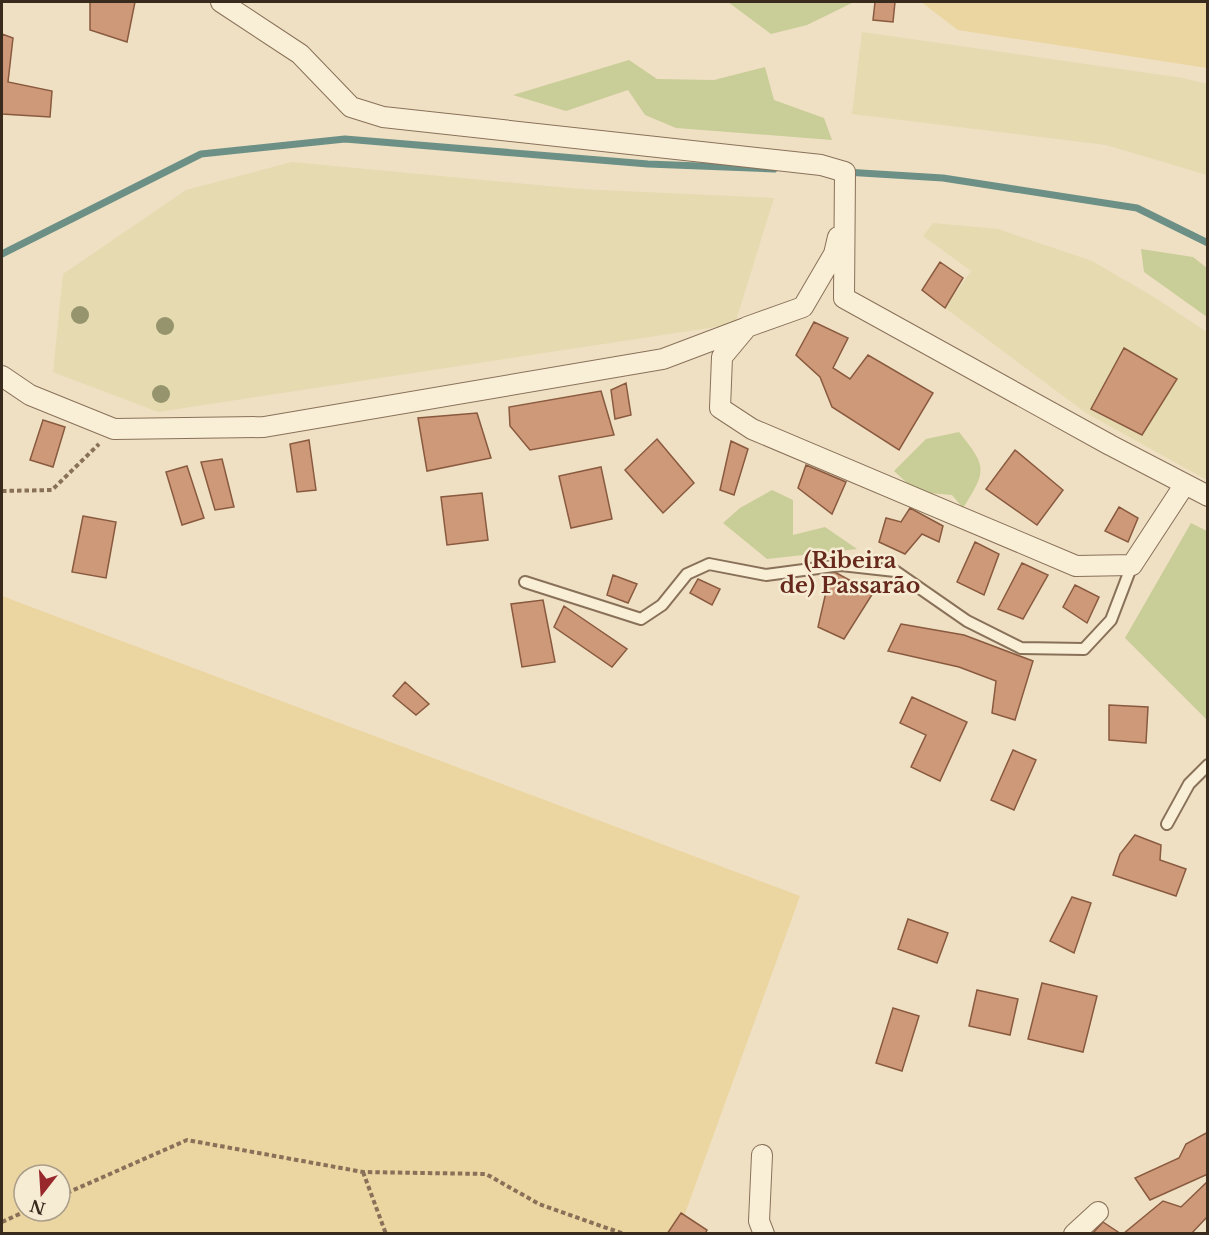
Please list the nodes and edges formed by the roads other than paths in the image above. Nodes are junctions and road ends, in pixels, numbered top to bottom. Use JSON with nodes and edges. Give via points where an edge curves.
{"nodes":[{"id":1,"x":221,"y":2,"type":"edge"},
{"id":2,"x":844,"y":214,"type":"junction"},
{"id":3,"x":747,"y":327,"type":"junction"},
{"id":4,"x":2,"y":376,"type":"edge"},
{"id":5,"x":1185,"y":484,"type":"junction"},
{"id":6,"x":1208,"y":496,"type":"edge"},
{"id":7,"x":1132,"y":565,"type":"junction"},
{"id":8,"x":525,"y":582,"type":"dead end"},
{"id":9,"x":1208,"y":765,"type":"edge"},
{"id":10,"x":1167,"y":824,"type":"dead end"},
{"id":11,"x":762,"y":1155,"type":"dead end"},
{"id":12,"x":1098,"y":1212,"type":"dead end"},
{"id":13,"x":764,"y":1233,"type":"edge"},
{"id":14,"x":1074,"y":1233,"type":"edge"}],
"edges":[{"from":1,"to":2,"type":"street","via":[[300,54],[351,107],[383,117],[821,165],[844,172]]},
{"from":2,"to":3,"type":"street","via":[[834,254],[803,308]]},
{"from":2,"to":5,"type":"street","via":[[844,298]]},
{"from":3,"to":4,"type":"street","via":[[663,359],[264,427],[114,429],[30,395]]},
{"from":3,"to":7,"type":"street","via":[[722,357],[720,408],[752,429],[1076,566]]},
{"from":5,"to":6,"type":"street"},
{"from":5,"to":7,"type":"street"},
{"from":7,"to":8,"type":"lane","via":[[1111,620],[1083,649],[1021,648],[967,621],[895,572],[841,565],[766,575],[709,564],[687,574],[662,605],[641,619]]},
{"from":9,"to":10,"type":"lane","via":[[1189,784]]},
{"from":11,"to":13,"type":"street","via":[[759,1221]]},
{"from":12,"to":14,"type":"street"}]}
